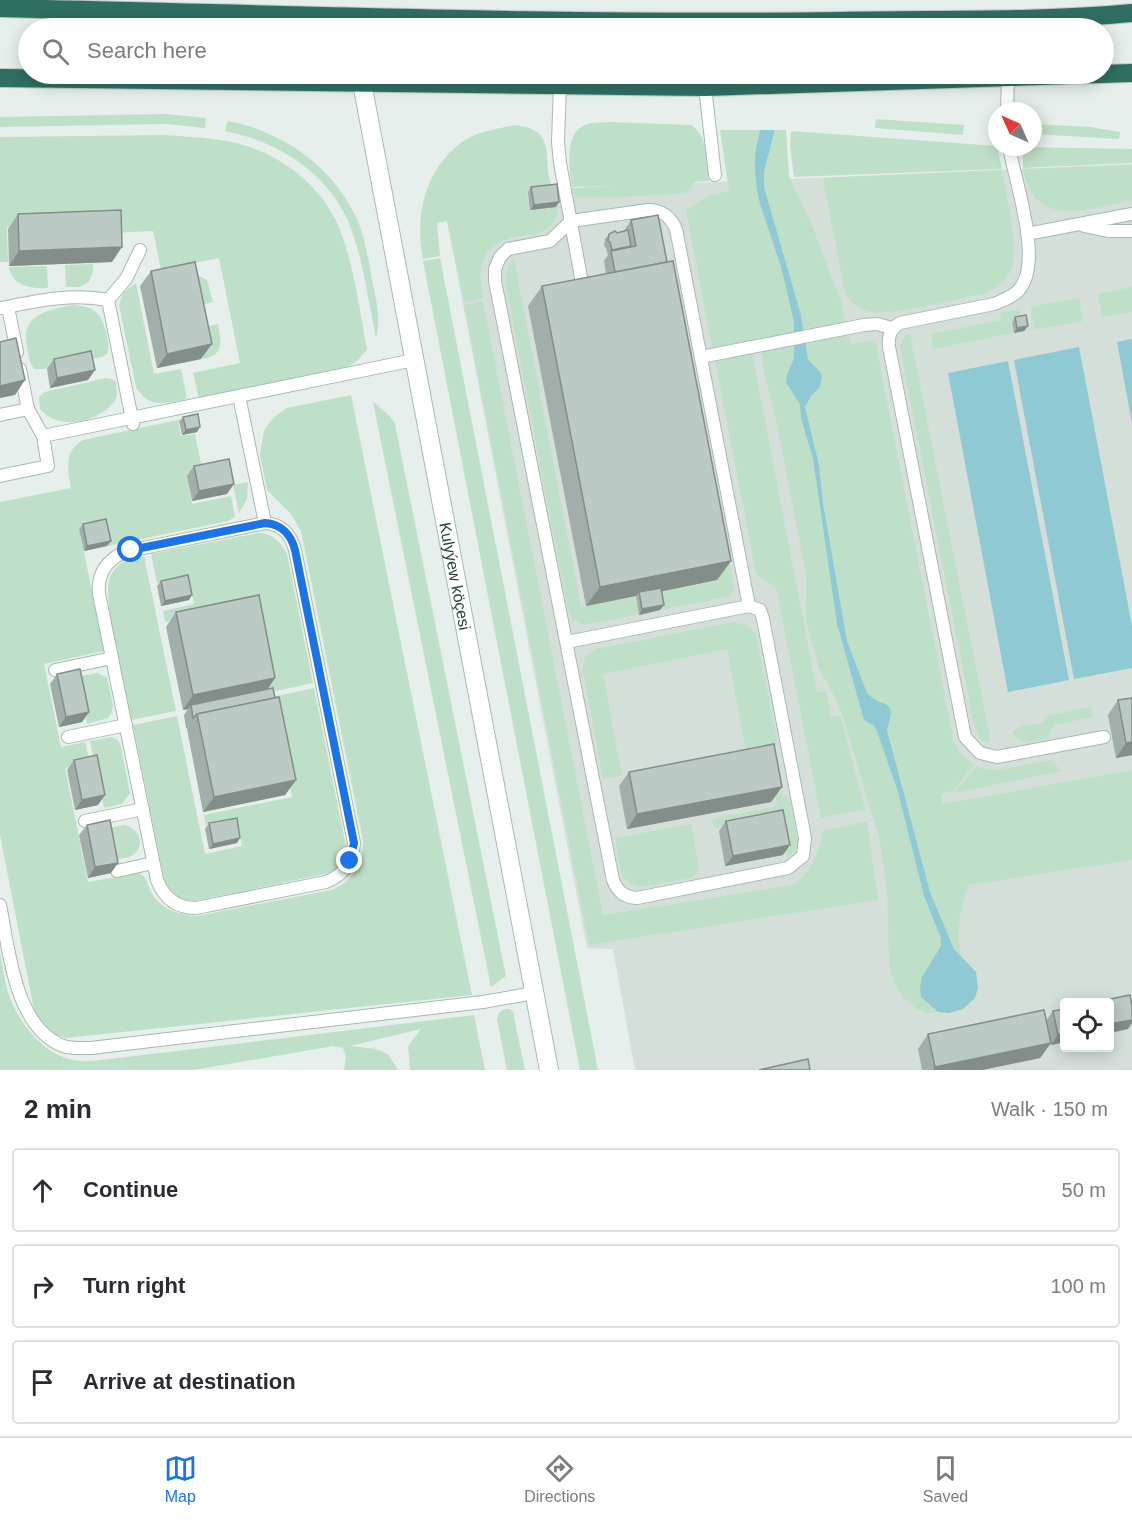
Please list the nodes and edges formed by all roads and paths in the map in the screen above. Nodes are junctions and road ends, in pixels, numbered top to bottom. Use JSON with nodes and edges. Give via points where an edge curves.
{"nodes":[{"id":1,"x":0,"y":8,"type":"edge"},
{"id":2,"x":1132,"y":14,"type":"edge"},
{"id":3,"x":477,"y":18,"type":"edge"},
{"id":4,"x":1042,"y":18,"type":"edge"},
{"id":5,"x":1132,"y":73,"type":"edge"},
{"id":6,"x":1114,"y":74,"type":"edge"},
{"id":7,"x":0,"y":78,"type":"edge"},
{"id":8,"x":18,"y":78,"type":"edge"},
{"id":9,"x":362,"y":84,"type":"edge"},
{"id":10,"x":461,"y":84,"type":"edge"},
{"id":11,"x":796,"y":84,"type":"edge"},
{"id":12,"x":1008,"y":84,"type":"edge"},
{"id":13,"x":560,"y":86,"type":"junction"},
{"id":14,"x":705,"y":87,"type":"junction"},
{"id":15,"x":1007,"y":102,"type":"edge"},
{"id":16,"x":1011,"y":156,"type":"edge"},
{"id":17,"x":715,"y":175,"type":"dead end"},
{"id":18,"x":1132,"y":214,"type":"edge"},
{"id":19,"x":571,"y":221,"type":"junction"},
{"id":20,"x":1077,"y":225,"type":"junction"},
{"id":21,"x":1132,"y":231,"type":"edge"},
{"id":22,"x":1028,"y":234,"type":"junction"},
{"id":23,"x":140,"y":250,"type":"dead end"},
{"id":24,"x":582,"y":283,"type":"edge"},
{"id":25,"x":108,"y":300,"type":"junction"},
{"id":26,"x":4,"y":307,"type":"edge"},
{"id":27,"x":892,"y":328,"type":"junction"},
{"id":28,"x":701,"y":357,"type":"junction"},
{"id":29,"x":414,"y":360,"type":"junction"},
{"id":30,"x":240,"y":396,"type":"junction"},
{"id":31,"x":28,"y":410,"type":"junction"},
{"id":32,"x":0,"y":415,"type":"edge"},
{"id":33,"x":132,"y":421,"type":"junction"},
{"id":34,"x":43,"y":436,"type":"junction"},
{"id":35,"x":0,"y":476,"type":"edge"},
{"id":36,"x":265,"y":523,"type":"junction"},
{"id":37,"x":749,"y":606,"type":"junction"},
{"id":38,"x":567,"y":642,"type":"junction"},
{"id":39,"x":112,"y":658,"type":"junction"},
{"id":40,"x":55,"y":670,"type":"dead end"},
{"id":41,"x":126,"y":725,"type":"junction"},
{"id":42,"x":68,"y":737,"type":"dead end"},
{"id":43,"x":1104,"y":737,"type":"dead end"},
{"id":44,"x":143,"y":809,"type":"junction"},
{"id":45,"x":85,"y":821,"type":"dead end"},
{"id":46,"x":153,"y":863,"type":"junction"},
{"id":47,"x":117,"y":871,"type":"edge"},
{"id":48,"x":0,"y":905,"type":"edge"},
{"id":49,"x":534,"y":993,"type":"junction"},
{"id":50,"x":549,"y":1070,"type":"edge"}],
"edges":[{"from":1,"to":3,"type":"highway"},
{"from":2,"to":4,"type":"highway"},
{"from":5,"to":6,"type":"highway"},
{"from":7,"to":8,"type":"highway"},
{"from":9,"to":29,"type":"street","name":"Kulyýew köçesi"},
{"from":10,"to":13,"type":"highway"},
{"from":11,"to":14,"type":"highway"},
{"from":12,"to":15,"type":"lane"},
{"from":13,"to":14,"type":"highway"},
{"from":13,"to":19,"type":"lane","via":[[558,142]]},
{"from":14,"to":17,"type":"lane"},
{"from":16,"to":22,"type":"lane"},
{"from":18,"to":20,"type":"lane"},
{"from":19,"to":24,"type":"lane"},
{"from":19,"to":28,"type":"lane","via":[[648,210],[666,214],[676,229]]},
{"from":19,"to":38,"type":"lane","via":[[550,241],[508,249],[495,268]]},
{"from":20,"to":21,"type":"lane"},
{"from":20,"to":22,"type":"lane"},
{"from":22,"to":27,"type":"lane","via":[[1027,275],[1021,288],[1008,298]]},
{"from":23,"to":25,"type":"lane","via":[[126,279]]},
{"from":25,"to":26,"type":"lane","via":[[68,296]]},
{"from":25,"to":33,"type":"lane"},
{"from":26,"to":31,"type":"lane"},
{"from":27,"to":28,"type":"lane","via":[[864,325]]},
{"from":27,"to":43,"type":"lane","via":[[889,347],[965,737],[980,753],[997,757]]},
{"from":28,"to":37,"type":"lane"},
{"from":29,"to":30,"type":"lane"},
{"from":29,"to":49,"type":"street","name":"Kulyýew köçesi"},
{"from":30,"to":33,"type":"lane"},
{"from":30,"to":36,"type":"lane"},
{"from":31,"to":32,"type":"lane"},
{"from":31,"to":34,"type":"lane"},
{"from":33,"to":34,"type":"lane"},
{"from":34,"to":35,"type":"lane","via":[[48,466]]},
{"from":36,"to":39,"type":"lane","via":[[131,550],[110,560],[101,572],[98,586]]},
{"from":36,"to":46,"type":"lane","via":[[289,535],[295,550],[354,843],[353,855],[342,872],[326,882],[196,908],[167,897],[159,886]]},
{"from":37,"to":38,"type":"lane"},
{"from":37,"to":38,"type":"lane","via":[[760,610],[763,619],[805,838],[803,856],[788,868],[637,898],[616,888],[613,880]]},
{"from":39,"to":40,"type":"lane"},
{"from":39,"to":41,"type":"lane"},
{"from":41,"to":42,"type":"lane"},
{"from":41,"to":44,"type":"lane"},
{"from":44,"to":45,"type":"lane"},
{"from":44,"to":46,"type":"lane"},
{"from":46,"to":47,"type":"lane"},
{"from":48,"to":49,"type":"lane","via":[[24,1006],[47,1036],[65,1047],[91,1048]]},
{"from":49,"to":50,"type":"street","name":"Kulyýew köçesi"}]}
